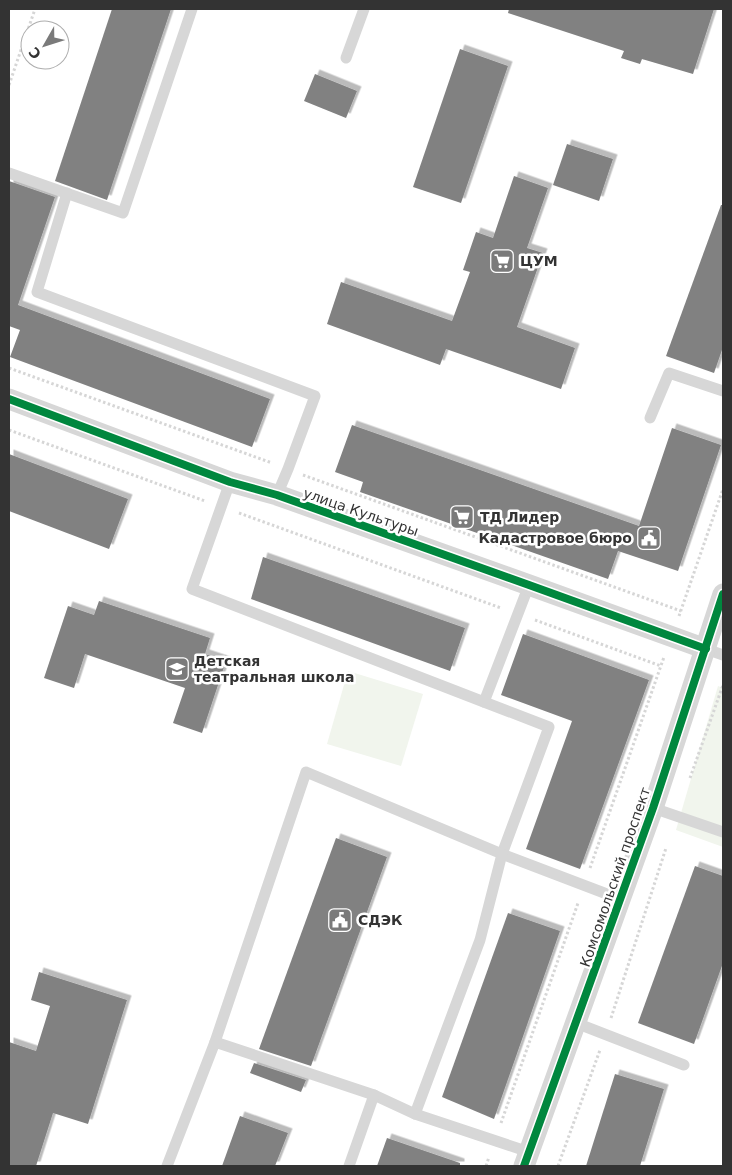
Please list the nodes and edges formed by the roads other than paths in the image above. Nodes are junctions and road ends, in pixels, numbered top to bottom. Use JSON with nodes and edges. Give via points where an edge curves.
{"nodes":[{"id":1,"x":192,"y":9,"type":"edge"},
{"id":2,"x":364,"y":9,"type":"edge"},
{"id":3,"x":346,"y":58,"type":"dead end"},
{"id":4,"x":9,"y":173,"type":"edge"},
{"id":5,"x":67,"y":193,"type":"junction"},
{"id":6,"x":723,"y":391,"type":"edge"},
{"id":7,"x":9,"y":399,"type":"edge"},
{"id":8,"x":650,"y":418,"type":"dead end"},
{"id":9,"x":230,"y":482,"type":"junction"},
{"id":10,"x":277,"y":495,"type":"junction"},
{"id":11,"x":529,"y":584,"type":"junction"},
{"id":12,"x":723,"y":594,"type":"edge"},
{"id":13,"x":714,"y":652,"type":"edge"},
{"id":14,"x":484,"y":702,"type":"junction"},
{"id":15,"x":653,"y":808,"type":"junction"},
{"id":16,"x":723,"y":832,"type":"edge"},
{"id":17,"x":502,"y":854,"type":"junction"},
{"id":18,"x":620,"y":899,"type":"junction"},
{"id":19,"x":576,"y":1023,"type":"junction"},
{"id":20,"x":215,"y":1042,"type":"junction"},
{"id":21,"x":684,"y":1065,"type":"dead end"},
{"id":22,"x":374,"y":1095,"type":"junction"},
{"id":23,"x":415,"y":1114,"type":"junction"},
{"id":24,"x":526,"y":1159,"type":"edge"},
{"id":25,"x":167,"y":1166,"type":"edge"},
{"id":26,"x":349,"y":1166,"type":"edge"}],
"edges":[{"from":1,"to":5,"type":"lane","via":[[123,213]]},
{"from":2,"to":3,"type":"lane"},
{"from":4,"to":5,"type":"lane"},
{"from":5,"to":10,"type":"lane","via":[[37,292],[315,396]]},
{"from":6,"to":8,"type":"lane","via":[[669,373]]},
{"from":7,"to":9,"type":"street","name":"улица Культуры"},
{"from":9,"to":10,"type":"street","name":"улица Культуры"},
{"from":9,"to":14,"type":"lane","via":[[192,588]]},
{"from":10,"to":11,"type":"street","name":"улица Культуры"},
{"from":11,"to":13,"type":"street","name":"улица Культуры"},
{"from":11,"to":14,"type":"lane"},
{"from":12,"to":13,"type":"street","name":"Комсомольский проспект"},
{"from":13,"to":15,"type":"street","name":"Комсомольский проспект"},
{"from":14,"to":17,"type":"lane","via":[[549,727]]},
{"from":15,"to":16,"type":"lane"},
{"from":15,"to":18,"type":"street","name":"Комсомольский проспект"},
{"from":17,"to":18,"type":"lane"},
{"from":17,"to":20,"type":"lane","via":[[306,772]]},
{"from":17,"to":23,"type":"lane","via":[[480,940]]},
{"from":18,"to":19,"type":"street","name":"Комсомольский проспект"},
{"from":19,"to":21,"type":"lane"},
{"from":19,"to":24,"type":"street","name":"Комсомольский проспект"},
{"from":20,"to":22,"type":"lane"},
{"from":20,"to":25,"type":"lane"},
{"from":22,"to":23,"type":"lane"},
{"from":22,"to":26,"type":"lane"},
{"from":23,"to":24,"type":"lane","via":[[495,1141]]}]}
